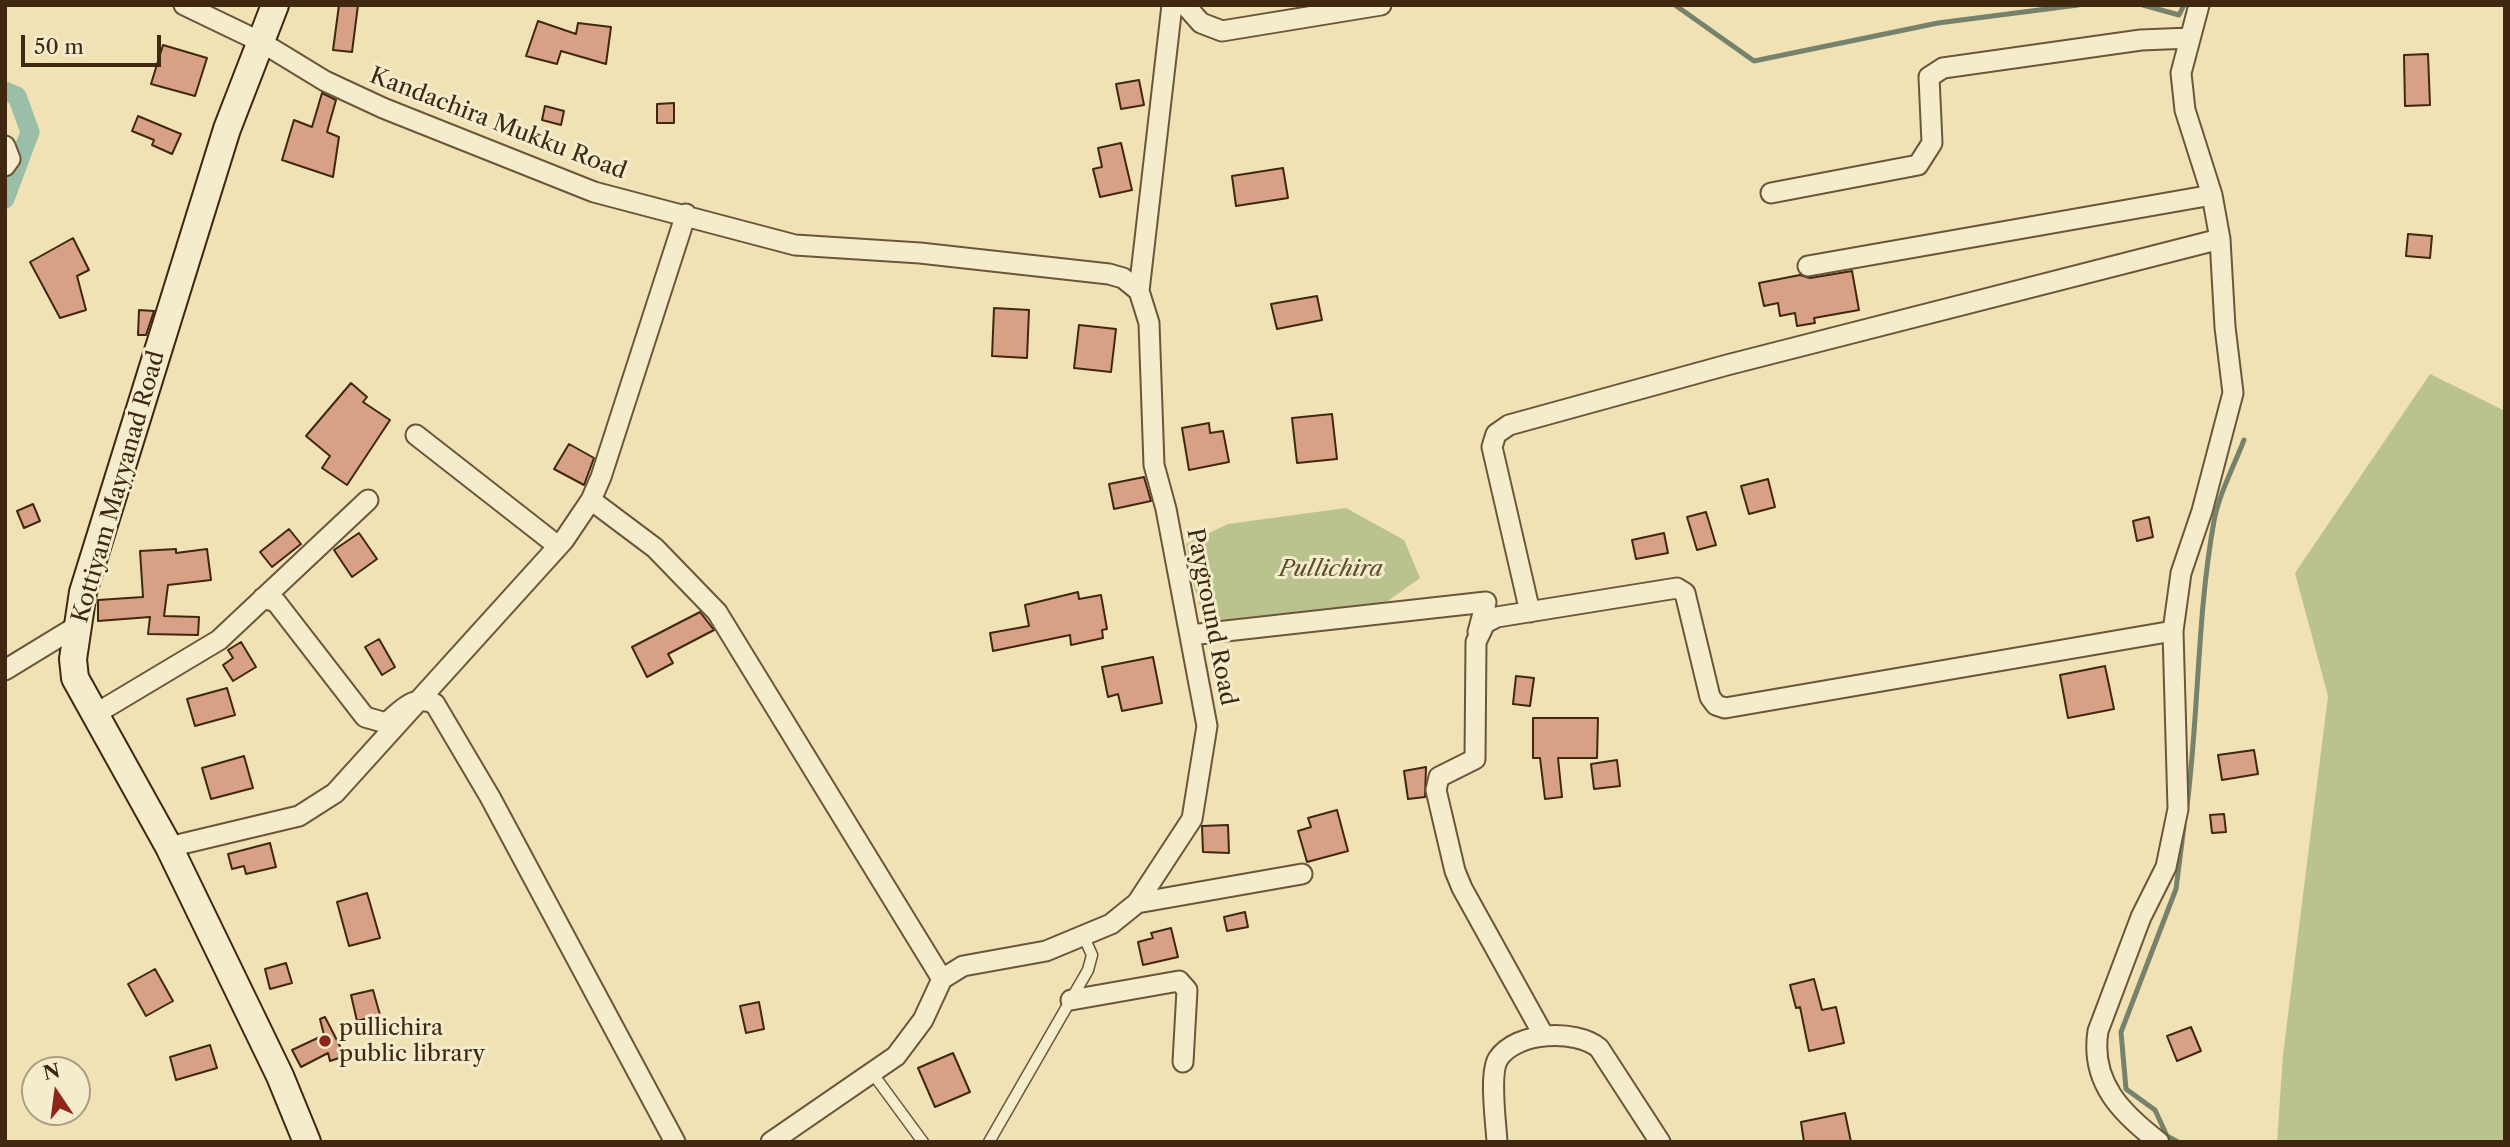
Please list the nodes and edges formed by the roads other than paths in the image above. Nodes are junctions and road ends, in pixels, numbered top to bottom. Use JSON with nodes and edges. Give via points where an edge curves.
{"nodes":[{"id":1,"x":184,"y":5,"type":"edge"},
{"id":2,"x":275,"y":5,"type":"edge"},
{"id":3,"x":1172,"y":5,"type":"edge"},
{"id":4,"x":1185,"y":5,"type":"edge"},
{"id":5,"x":1381,"y":5,"type":"edge"},
{"id":6,"x":2199,"y":5,"type":"edge"},
{"id":7,"x":2190,"y":38,"type":"junction"},
{"id":8,"x":261,"y":42,"type":"junction"},
{"id":9,"x":5,"y":146,"type":"edge"},
{"id":10,"x":5,"y":166,"type":"edge"},
{"id":11,"x":1771,"y":193,"type":"dead end"},
{"id":12,"x":2212,"y":195,"type":"junction"},
{"id":13,"x":687,"y":214,"type":"junction"},
{"id":14,"x":2220,"y":239,"type":"junction"},
{"id":15,"x":1808,"y":267,"type":"dead end"},
{"id":16,"x":1139,"y":291,"type":"junction"},
{"id":17,"x":416,"y":435,"type":"dead end"},
{"id":18,"x":369,"y":500,"type":"dead end"},
{"id":19,"x":591,"y":500,"type":"junction"},
{"id":20,"x":558,"y":546,"type":"junction"},
{"id":21,"x":263,"y":598,"type":"junction"},
{"id":22,"x":1530,"y":612,"type":"junction"},
{"id":23,"x":77,"y":626,"type":"junction"},
{"id":24,"x":2173,"y":631,"type":"junction"},
{"id":25,"x":1478,"y":632,"type":"junction"},
{"id":26,"x":1190,"y":635,"type":"junction"},
{"id":27,"x":5,"y":670,"type":"edge"},
{"id":28,"x":419,"y":700,"type":"junction"},
{"id":29,"x":97,"y":713,"type":"junction"},
{"id":30,"x":169,"y":847,"type":"junction"},
{"id":31,"x":1302,"y":874,"type":"dead end"},
{"id":32,"x":1137,"y":903,"type":"junction"},
{"id":33,"x":1083,"y":935,"type":"junction"},
{"id":34,"x":942,"y":979,"type":"junction"},
{"id":35,"x":1071,"y":1000,"type":"junction"},
{"id":36,"x":1544,"y":1036,"type":"junction"},
{"id":37,"x":1183,"y":1062,"type":"dead end"},
{"id":38,"x":873,"y":1074,"type":"junction"},
{"id":39,"x":779,"y":1139,"type":"edge"},
{"id":40,"x":2158,"y":1141,"type":"edge"},
{"id":41,"x":307,"y":1142,"type":"edge"},
{"id":42,"x":675,"y":1142,"type":"edge"},
{"id":43,"x":923,"y":1142,"type":"edge"},
{"id":44,"x":989,"y":1142,"type":"edge"},
{"id":45,"x":1497,"y":1142,"type":"edge"},
{"id":46,"x":1660,"y":1142,"type":"edge"}],
"edges":[{"from":1,"to":8,"type":"street","name":"Kandachira Mukku Road"},
{"from":2,"to":8,"type":"main road","name":"Kottiyam Mayyanad Road"},
{"from":3,"to":16,"type":"street"},
{"from":4,"to":5,"type":"street","via":[[1201,23],[1222,31]]},
{"from":6,"to":7,"type":"street"},
{"from":7,"to":11,"type":"street","via":[[2141,40],[1942,68],[1929,77],[1932,143],[1918,165]]},
{"from":7,"to":12,"type":"street","via":[[2181,73],[2185,110]]},
{"from":8,"to":13,"type":"street","name":"Kandachira Mukku Road","via":[[325,81],[383,108],[594,192]]},
{"from":8,"to":23,"type":"main road","name":"Kottiyam Mayyanad Road","via":[[223,142],[83,592]]},
{"from":9,"to":10,"type":"street","via":[[10,159]]},
{"from":12,"to":14,"type":"street"},
{"from":12,"to":15,"type":"street"},
{"from":13,"to":16,"type":"street","name":"Kandachira Mukku Road","via":[[795,246],[1109,274],[1124,278]]},
{"from":13,"to":19,"type":"street"},
{"from":14,"to":22,"type":"street","via":[[1509,425],[1496,434],[1492,447]]},
{"from":14,"to":24,"type":"street","via":[[2233,393],[2181,573]]},
{"from":16,"to":26,"type":"street","name":"Payground Road","via":[[1149,323],[1154,465]]},
{"from":17,"to":20,"type":"street"},
{"from":18,"to":21,"type":"street"},
{"from":19,"to":20,"type":"street"},
{"from":19,"to":34,"type":"street","via":[[655,548],[717,612]]},
{"from":20,"to":28,"type":"street"},
{"from":21,"to":28,"type":"street","via":[[276,602],[365,717],[386,723]]},
{"from":21,"to":29,"type":"street","via":[[205,650]]},
{"from":22,"to":24,"type":"street","via":[[1677,588],[1685,593],[1710,697],[1725,708]]},
{"from":22,"to":25,"type":"street","via":[[1497,617]]},
{"from":23,"to":27,"type":"street"},
{"from":23,"to":29,"type":"main road","name":"Kottiyam Mayyanad Road","via":[[75,678]]},
{"from":24,"to":40,"type":"street","via":[[2178,810],[2166,866],[2141,917],[2095,1050],[2104,1083],[2136,1124]]},
{"from":25,"to":26,"type":"street","via":[[1486,602]]},
{"from":25,"to":36,"type":"street","via":[[1475,759],[1439,777],[1436,790],[1462,888]]},
{"from":26,"to":32,"type":"street","name":"Payground Road","via":[[1207,726],[1192,819]]},
{"from":28,"to":30,"type":"street","via":[[318,807],[299,816]]},
{"from":28,"to":42,"type":"street","via":[[435,704],[490,797]]},
{"from":29,"to":30,"type":"main road","name":"Kottiyam Mayyanad Road"},
{"from":30,"to":41,"type":"main road","name":"Kottiyam Mayyanad Road","via":[[280,1076]]},
{"from":31,"to":32,"type":"street"},
{"from":32,"to":33,"type":"street","name":"Payground Road","via":[[1111,924]]},
{"from":33,"to":34,"type":"street","name":"Payground Road","via":[[1046,951],[963,967]]},
{"from":33,"to":35,"type":"lane","via":[[1093,955]]},
{"from":34,"to":38,"type":"street","via":[[923,1020],[896,1056]]},
{"from":35,"to":37,"type":"street","via":[[1179,981],[1187,990]]},
{"from":35,"to":44,"type":"lane"},
{"from":36,"to":45,"type":"street","via":[[1512,1046],[1498,1060],[1494,1073]]},
{"from":36,"to":46,"type":"street","via":[[1590,1041],[1599,1048]]},
{"from":38,"to":39,"type":"street"},
{"from":38,"to":43,"type":"lane"}]}
